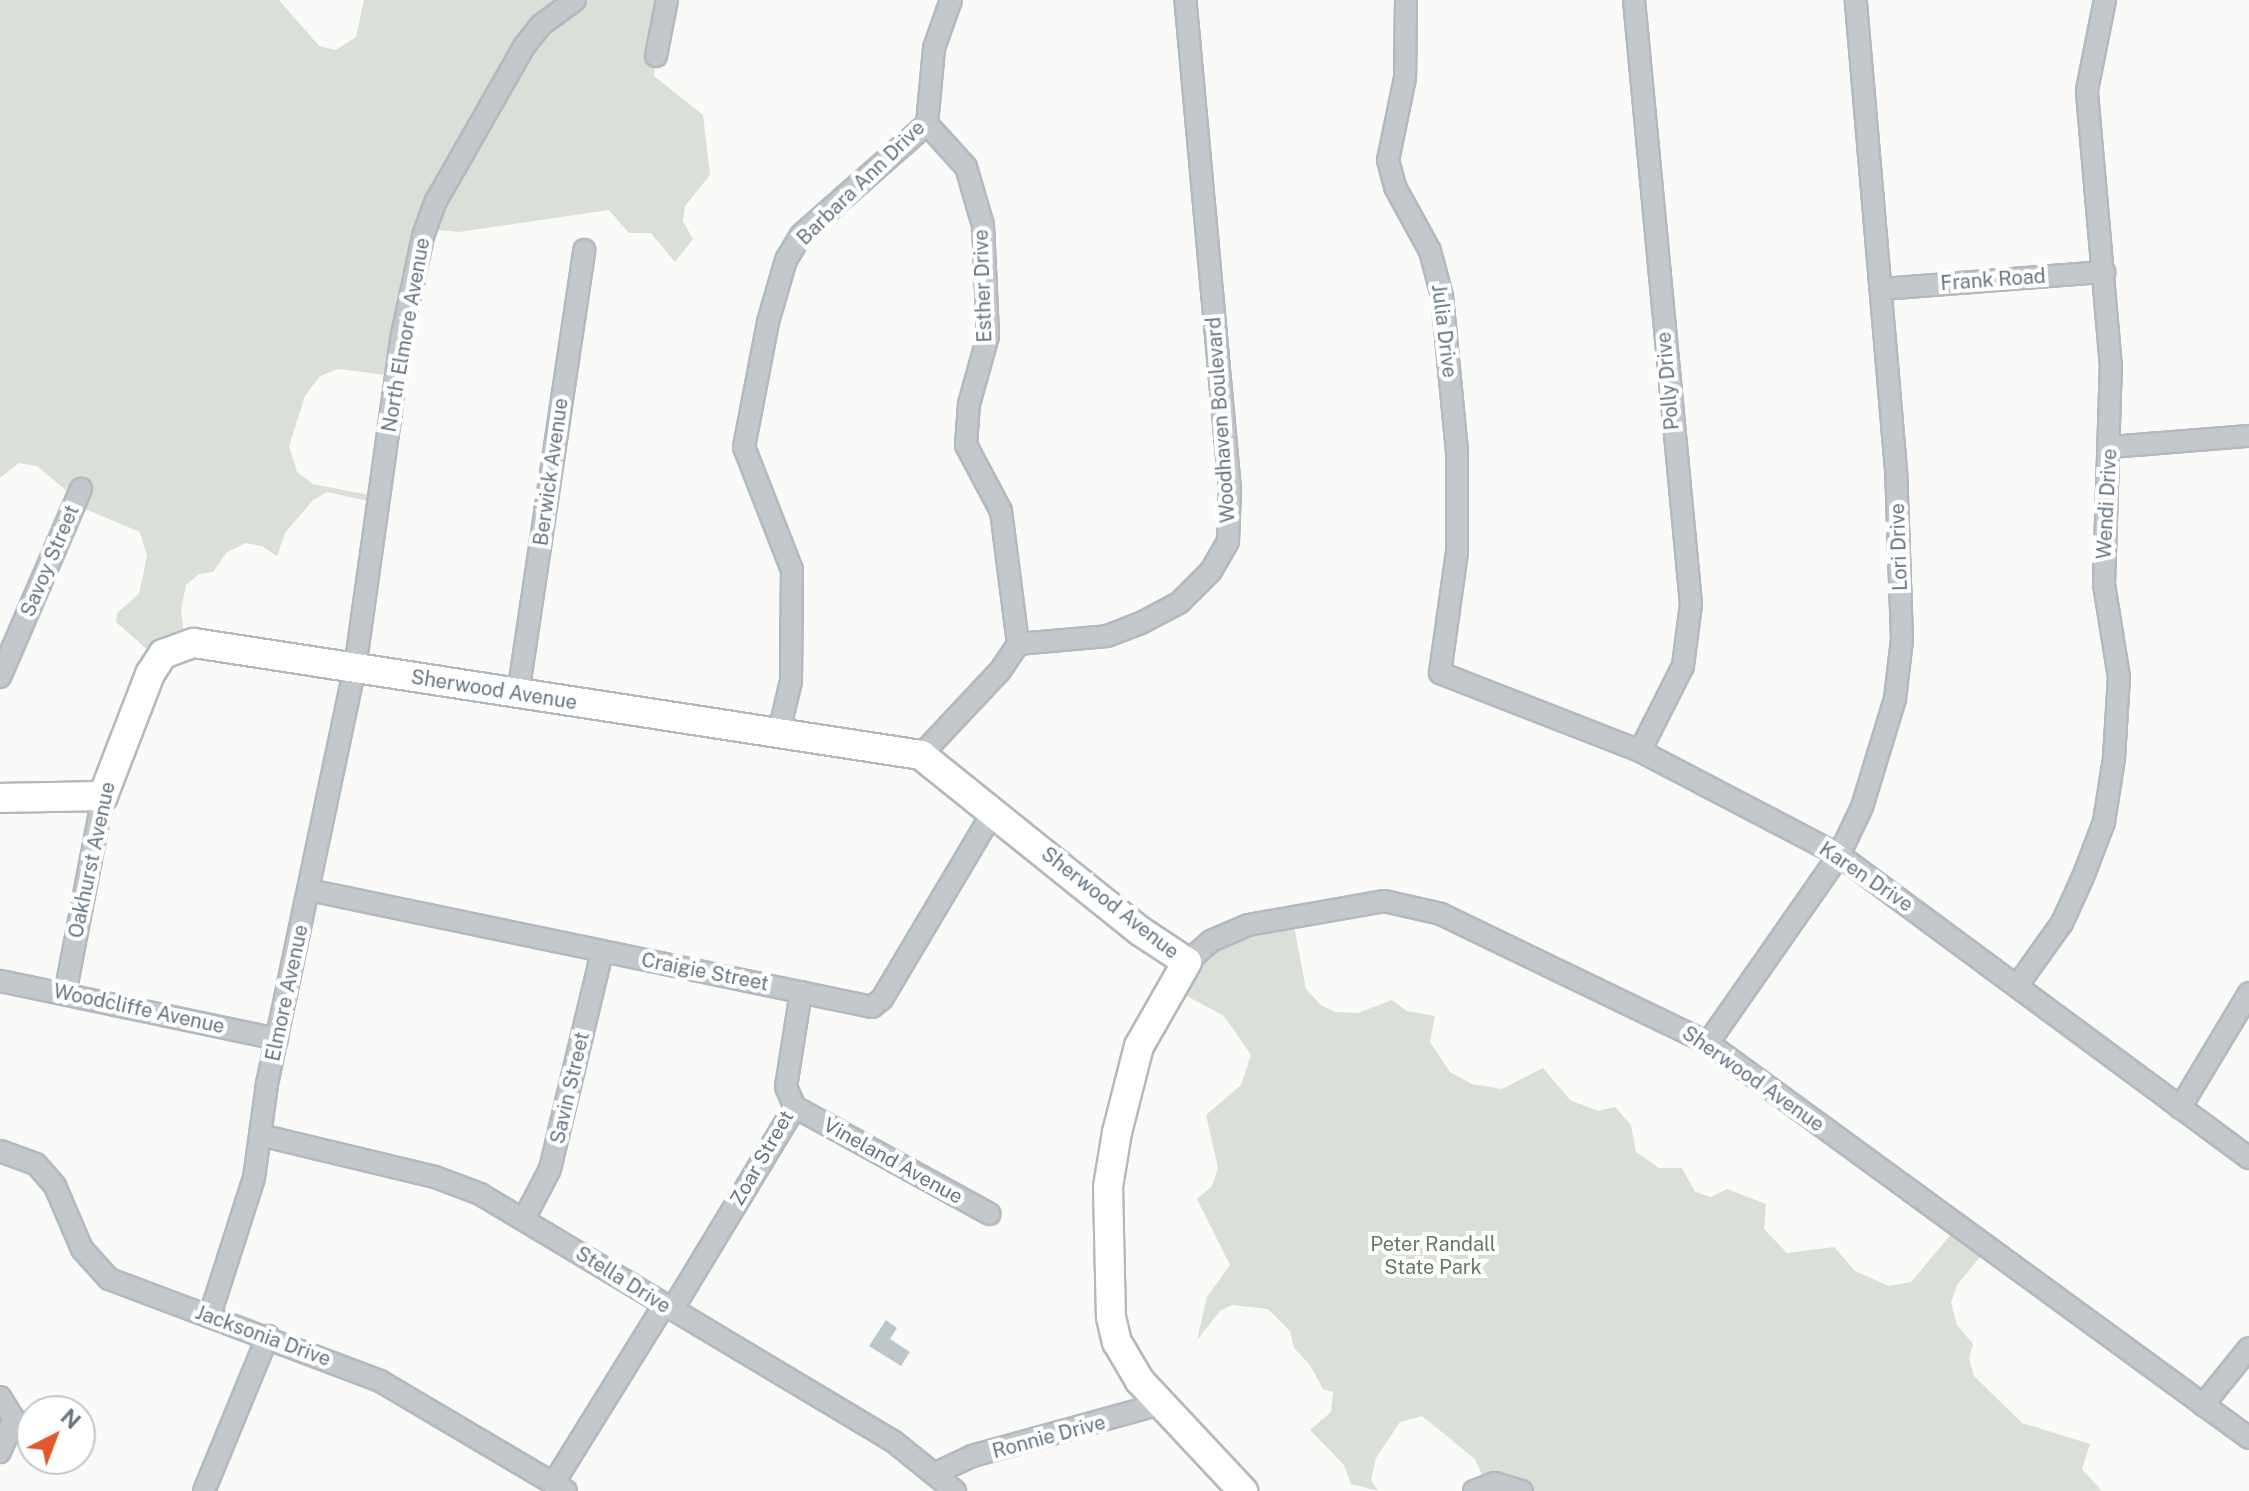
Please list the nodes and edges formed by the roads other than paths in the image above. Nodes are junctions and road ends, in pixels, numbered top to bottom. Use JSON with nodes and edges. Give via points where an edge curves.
{"nodes":[{"id":1,"x":575,"y":0,"type":"edge"},
{"id":2,"x":667,"y":0,"type":"edge"},
{"id":3,"x":951,"y":0,"type":"edge"},
{"id":4,"x":1185,"y":0,"type":"edge"},
{"id":5,"x":1406,"y":0,"type":"edge"},
{"id":6,"x":1634,"y":0,"type":"edge"},
{"id":7,"x":1856,"y":0,"type":"edge"},
{"id":8,"x":2105,"y":0,"type":"edge"},
{"id":9,"x":656,"y":56,"type":"dead end"},
{"id":10,"x":927,"y":124,"type":"junction"},
{"id":11,"x":584,"y":250,"type":"dead end"},
{"id":12,"x":2104,"y":272,"type":"junction"},
{"id":13,"x":1882,"y":289,"type":"junction"},
{"id":14,"x":2249,"y":436,"type":"edge"},
{"id":15,"x":2111,"y":447,"type":"junction"},
{"id":16,"x":81,"y":489,"type":"dead end"},
{"id":17,"x":1018,"y":644,"type":"junction"},
{"id":18,"x":174,"y":646,"type":"joint"},
{"id":19,"x":355,"y":668,"type":"junction"},
{"id":20,"x":1440,"y":673,"type":"joint"},
{"id":21,"x":0,"y":677,"type":"edge"},
{"id":22,"x":518,"y":694,"type":"junction"},
{"id":23,"x":778,"y":736,"type":"junction"},
{"id":24,"x":1640,"y":751,"type":"junction"},
{"id":25,"x":921,"y":755,"type":"junction"},
{"id":26,"x":103,"y":796,"type":"junction"},
{"id":27,"x":0,"y":798,"type":"edge"},
{"id":28,"x":994,"y":810,"type":"junction"},
{"id":29,"x":1839,"y":855,"type":"junction"},
{"id":30,"x":309,"y":890,"type":"junction"},
{"id":31,"x":602,"y":952,"type":"junction"},
{"id":32,"x":1187,"y":962,"type":"junction"},
{"id":33,"x":0,"y":981,"type":"edge"},
{"id":34,"x":2017,"y":986,"type":"junction"},
{"id":35,"x":801,"y":992,"type":"junction"},
{"id":36,"x":2249,"y":993,"type":"edge"},
{"id":37,"x":65,"y":994,"type":"junction"},
{"id":38,"x":277,"y":1039,"type":"junction"},
{"id":39,"x":1708,"y":1043,"type":"junction"},
{"id":40,"x":795,"y":1107,"type":"junction"},
{"id":41,"x":2180,"y":1108,"type":"junction"},
{"id":42,"x":260,"y":1135,"type":"junction"},
{"id":43,"x":0,"y":1151,"type":"edge"},
{"id":44,"x":2249,"y":1158,"type":"edge"},
{"id":45,"x":990,"y":1214,"type":"dead end"},
{"id":46,"x":524,"y":1219,"type":"junction"},
{"id":47,"x":668,"y":1308,"type":"junction"},
{"id":48,"x":210,"y":1315,"type":"junction"},
{"id":49,"x":268,"y":1336,"type":"junction"},
{"id":50,"x":2249,"y":1348,"type":"edge"},
{"id":51,"x":6,"y":1403,"type":"edge"},
{"id":52,"x":1161,"y":1404,"type":"junction"},
{"id":53,"x":2203,"y":1405,"type":"junction"},
{"id":54,"x":2249,"y":1438,"type":"edge"},
{"id":55,"x":0,"y":1452,"type":"edge"},
{"id":56,"x":938,"y":1472,"type":"junction"},
{"id":57,"x":560,"y":1487,"type":"edge"},
{"id":58,"x":204,"y":1491,"type":"edge"},
{"id":59,"x":955,"y":1491,"type":"edge"},
{"id":60,"x":1243,"y":1491,"type":"edge"},
{"id":61,"x":1474,"y":1491,"type":"edge"},
{"id":62,"x":1522,"y":1491,"type":"edge"}],
"edges":[{"from":1,"to":19,"type":"street","name":"North Elmore Avenue","via":[[541,25],[525,45],[436,201],[423,236],[402,335]]},
{"from":2,"to":9,"type":"street"},
{"from":3,"to":10,"type":"street","name":"Barbara Ann Drive","via":[[934,48]]},
{"from":4,"to":17,"type":"street","name":"Woodhaven Boulevard","via":[[1230,490],[1228,541],[1211,571],[1179,603],[1141,623],[1107,636]]},
{"from":5,"to":20,"type":"street","name":"Julia Drive","via":[[1405,78],[1388,160],[1395,187],[1430,251],[1442,296],[1457,453],[1457,552]]},
{"from":6,"to":24,"type":"street","name":"Polly Drive","via":[[1691,604],[1683,666]]},
{"from":7,"to":13,"type":"street","name":"Lori Drive"},
{"from":8,"to":12,"type":"street","name":"Wendi Drive","via":[[2087,90]]},
{"from":10,"to":17,"type":"street","name":"Esther Drive","via":[[966,167],[983,225],[988,336],[969,404],[966,445],[1001,511]]},
{"from":10,"to":23,"type":"street","name":"Barbara Ann Drive","via":[[801,235],[786,260],[768,322],[744,447],[792,570],[791,681]]},
{"from":11,"to":22,"type":"street","name":"Berwick Avenue"},
{"from":12,"to":13,"type":"street","name":"Frank Road"},
{"from":12,"to":15,"type":"street","name":"Wendi Drive"},
{"from":13,"to":29,"type":"street","name":"Lori Drive","via":[[1902,639],[1895,699],[1862,807]]},
{"from":14,"to":15,"type":"street"},
{"from":15,"to":34,"type":"street","name":"Wendi Drive","via":[[2104,584],[2119,677],[2104,822],[2062,923]]},
{"from":16,"to":21,"type":"street","name":"Savoy Street"},
{"from":17,"to":25,"type":"street","via":[[1000,671]]},
{"from":18,"to":19,"type":"street","name":"Sherwood Avenue","via":[[194,643]]},
{"from":18,"to":26,"type":"street","name":"Oakhurst Avenue","via":[[146,683]]},
{"from":19,"to":22,"type":"street","name":"Sherwood Avenue"},
{"from":19,"to":30,"type":"street","name":"Elmore Avenue"},
{"from":20,"to":24,"type":"street","name":"Karen Drive"},
{"from":22,"to":23,"type":"street","name":"Sherwood Avenue"},
{"from":23,"to":25,"type":"street","name":"Sherwood Avenue"},
{"from":24,"to":29,"type":"street","name":"Karen Drive"},
{"from":25,"to":28,"type":"street","name":"Sherwood Avenue"},
{"from":26,"to":27,"type":"street"},
{"from":26,"to":37,"type":"street","name":"Oakhurst Avenue"},
{"from":28,"to":32,"type":"street","name":"Sherwood Avenue","via":[[1140,931]]},
{"from":28,"to":35,"type":"street","name":"Craigie Street","via":[[882,999],[863,1007]]},
{"from":29,"to":34,"type":"street","name":"Karen Drive"},
{"from":29,"to":39,"type":"street","name":"Lori Drive"},
{"from":30,"to":31,"type":"street","name":"Craigie Street"},
{"from":30,"to":38,"type":"street","name":"Elmore Avenue"},
{"from":31,"to":35,"type":"street","name":"Craigie Street"},
{"from":31,"to":46,"type":"street","name":"Savin Street","via":[[550,1169]]},
{"from":32,"to":39,"type":"street","name":"Sherwood Avenue","via":[[1211,941],[1248,925],[1384,901],[1412,904]]},
{"from":32,"to":52,"type":"street","via":[[1139,1046],[1108,1187],[1111,1317],[1125,1360]]},
{"from":33,"to":37,"type":"street","name":"Woodcliffe Avenue"},
{"from":34,"to":41,"type":"street","name":"Karen Drive"},
{"from":35,"to":40,"type":"street","name":"Zoar Street","via":[[786,1087]]},
{"from":36,"to":41,"type":"street"},
{"from":37,"to":38,"type":"street","name":"Woodcliffe Avenue"},
{"from":38,"to":42,"type":"street","name":"Elmore Avenue"},
{"from":39,"to":53,"type":"street","name":"Sherwood Avenue"},
{"from":40,"to":45,"type":"street","name":"Vineland Avenue"},
{"from":40,"to":47,"type":"street","name":"Zoar Street"},
{"from":41,"to":44,"type":"street","name":"Karen Drive"},
{"from":42,"to":46,"type":"street","name":"Stella Drive","via":[[452,1182]]},
{"from":42,"to":48,"type":"street","name":"Elmore Avenue","via":[[233,1255]]},
{"from":43,"to":48,"type":"street","name":"Jacksonia Drive","via":[[36,1164],[55,1186],[82,1249],[109,1279]]},
{"from":46,"to":47,"type":"street","name":"Stella Drive"},
{"from":47,"to":56,"type":"street","name":"Stella Drive"},
{"from":47,"to":57,"type":"street","name":"Zoar Street"},
{"from":48,"to":49,"type":"street","name":"Jacksonia Drive"},
{"from":49,"to":57,"type":"street","name":"Jacksonia Drive","via":[[380,1381]]},
{"from":49,"to":58,"type":"street"},
{"from":50,"to":53,"type":"street"},
{"from":51,"to":55,"type":"street","via":[[13,1426]]},
{"from":52,"to":56,"type":"street","name":"Ronnie Drive","via":[[972,1456]]},
{"from":52,"to":60,"type":"street"},
{"from":53,"to":54,"type":"street","name":"Sherwood Avenue"},
{"from":56,"to":59,"type":"street","name":"Stella Drive"},
{"from":61,"to":62,"type":"street","via":[[1495,1483]]}]}
